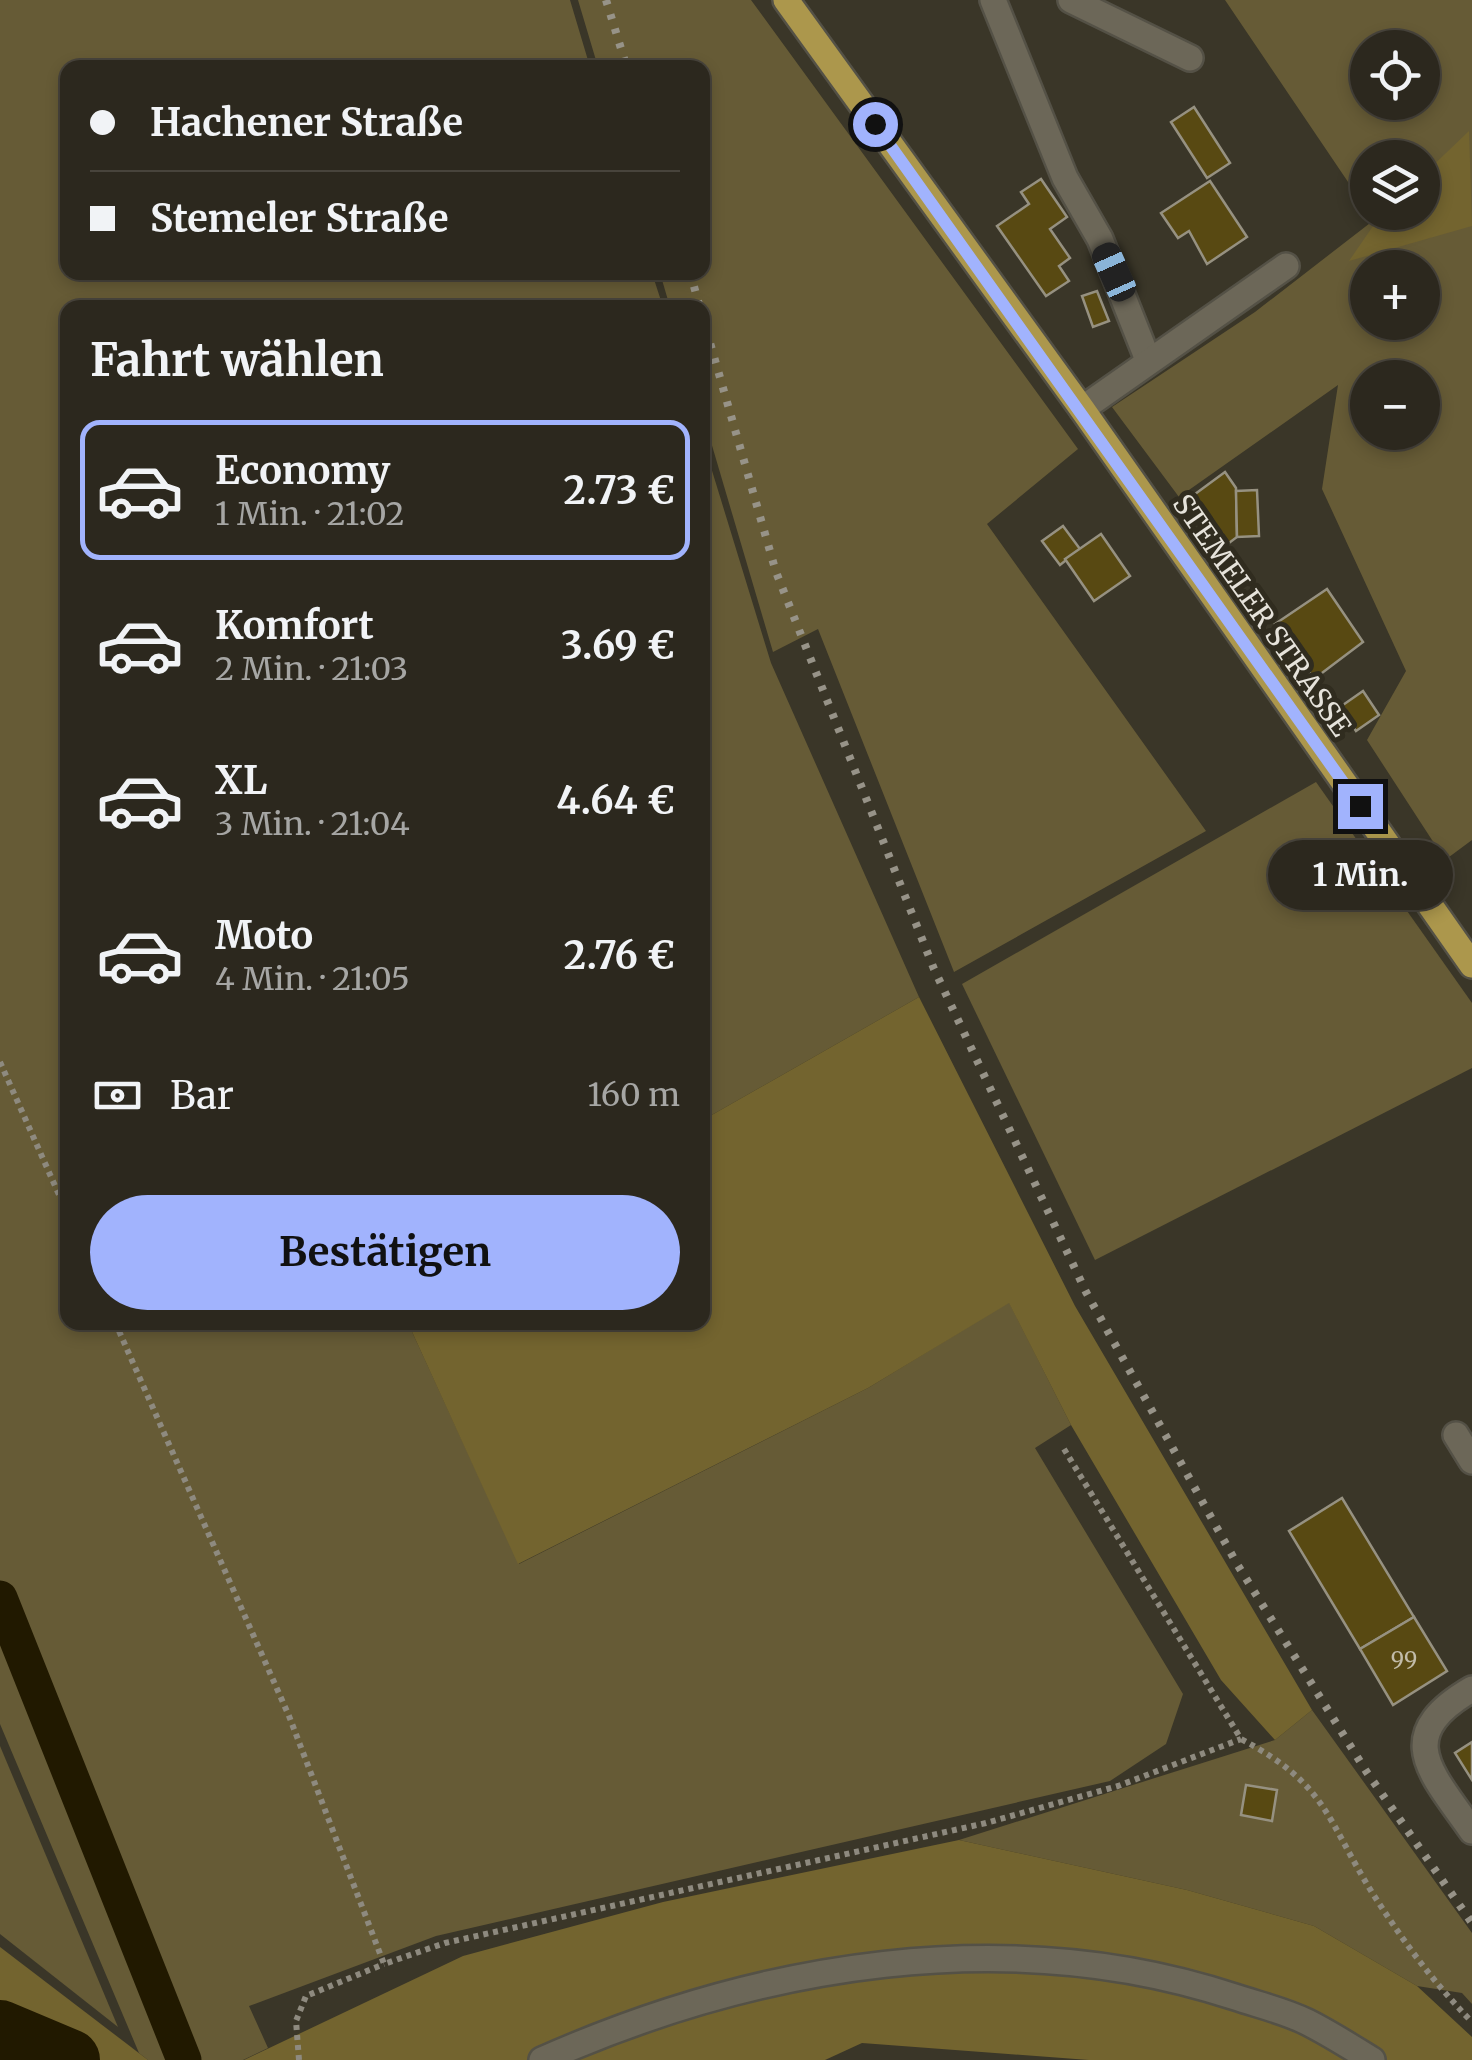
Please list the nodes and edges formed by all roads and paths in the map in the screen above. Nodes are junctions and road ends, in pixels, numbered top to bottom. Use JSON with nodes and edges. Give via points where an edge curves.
{"nodes":[{"id":1,"x":786,"y":0,"type":"edge"},
{"id":2,"x":993,"y":0,"type":"edge"},
{"id":3,"x":1071,"y":0,"type":"edge"},
{"id":4,"x":1190,"y":58,"type":"dead end"},
{"id":5,"x":1286,"y":266,"type":"dead end"},
{"id":6,"x":1148,"y":360,"type":"junction"},
{"id":7,"x":1082,"y":409,"type":"junction"},
{"id":8,"x":1472,"y":965,"type":"edge"},
{"id":9,"x":0,"y":1062,"type":"edge"},
{"id":10,"x":60,"y":1197,"type":"edge"},
{"id":11,"x":119,"y":1330,"type":"edge"},
{"id":12,"x":1456,"y":1435,"type":"dead end"},
{"id":13,"x":1064,"y":1450,"type":"dead end"},
{"id":14,"x":1472,"y":1461,"type":"edge"},
{"id":15,"x":1472,"y":1689,"type":"edge"},
{"id":16,"x":1241,"y":1739,"type":"junction"},
{"id":17,"x":1472,"y":1831,"type":"edge"},
{"id":18,"x":384,"y":1964,"type":"junction"},
{"id":19,"x":1472,"y":2022,"type":"edge"},
{"id":20,"x":299,"y":2060,"type":"edge"},
{"id":21,"x":542,"y":2060,"type":"edge"},
{"id":22,"x":1372,"y":2060,"type":"edge"}],
"edges":[{"from":1,"to":7,"type":"main road","name":"STEMELER STRASSE"},
{"from":2,"to":6,"type":"street"},
{"from":3,"to":4,"type":"street"},
{"from":5,"to":6,"type":"street"},
{"from":6,"to":7,"type":"street"},
{"from":7,"to":8,"type":"main road","name":"STEMELER STRASSE"},
{"from":9,"to":10,"type":"path"},
{"from":11,"to":18,"type":"path","via":[[289,1716]]},
{"from":12,"to":14,"type":"street"},
{"from":13,"to":16,"type":"path"},
{"from":15,"to":17,"type":"street","via":[[1428,1724],[1424,1750]]},
{"from":16,"to":18,"type":"path","via":[[1118,1786],[986,1823],[444,1943]]},
{"from":16,"to":19,"type":"path","via":[[1316,1793],[1427,1976]]},
{"from":18,"to":20,"type":"path","via":[[306,1996],[296,2022]]},
{"from":21,"to":22,"type":"street","via":[[660,2014],[868,1964],[1034,1957],[1182,1980],[1305,2020]]}]}
